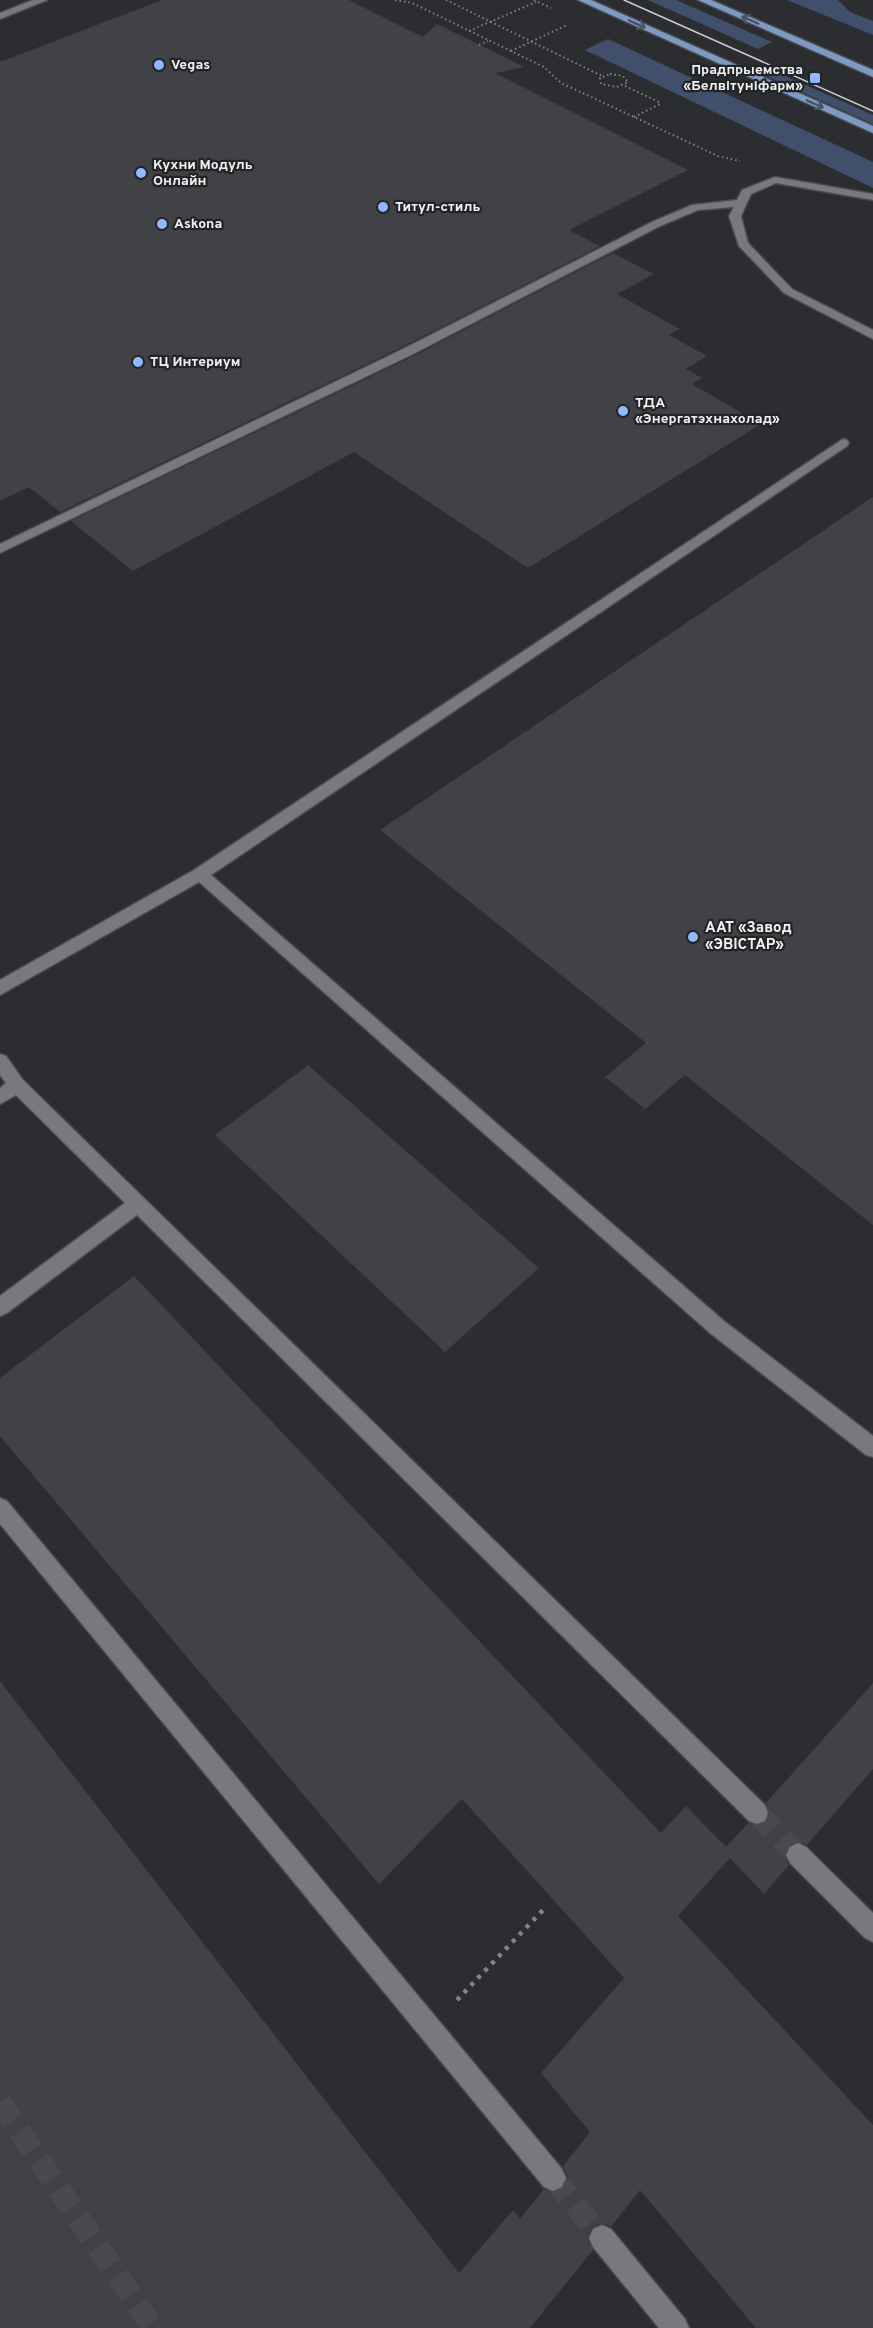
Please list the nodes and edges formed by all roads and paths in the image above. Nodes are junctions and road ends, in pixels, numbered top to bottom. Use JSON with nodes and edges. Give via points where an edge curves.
{"nodes":[{"id":1,"x":42,"y":0,"type":"edge"},
{"id":2,"x":395,"y":0,"type":"edge"},
{"id":3,"x":446,"y":0,"type":"edge"},
{"id":4,"x":583,"y":0,"type":"edge"},
{"id":5,"x":703,"y":0,"type":"edge"},
{"id":6,"x":537,"y":1,"type":"edge"},
{"id":7,"x":0,"y":16,"type":"edge"},
{"id":8,"x":490,"y":22,"type":"junction"},
{"id":9,"x":569,"y":24,"type":"dead end"},
{"id":10,"x":469,"y":31,"type":"junction"},
{"id":11,"x":489,"y":41,"type":"junction"},
{"id":12,"x":532,"y":41,"type":"junction"},
{"id":13,"x":479,"y":45,"type":"dead end"},
{"id":14,"x":510,"y":51,"type":"junction"},
{"id":15,"x":873,"y":74,"type":"edge"},
{"id":16,"x":602,"y":76,"type":"junction"},
{"id":17,"x":624,"y":85,"type":"junction"},
{"id":18,"x":634,"y":117,"type":"junction"},
{"id":19,"x":873,"y":130,"type":"edge"},
{"id":20,"x":740,"y":161,"type":"dead end"},
{"id":21,"x":873,"y":197,"type":"edge"},
{"id":22,"x":741,"y":203,"type":"junction"},
{"id":23,"x":873,"y":335,"type":"edge"},
{"id":24,"x":843,"y":443,"type":"dead end"},
{"id":25,"x":0,"y":549,"type":"edge"},
{"id":26,"x":200,"y":874,"type":"junction"},
{"id":27,"x":0,"y":988,"type":"edge"},
{"id":28,"x":0,"y":1061,"type":"edge"},
{"id":29,"x":17,"y":1085,"type":"junction"},
{"id":30,"x":0,"y":1097,"type":"edge"},
{"id":31,"x":138,"y":1204,"type":"junction"},
{"id":32,"x":0,"y":1307,"type":"edge"},
{"id":33,"x":873,"y":1448,"type":"edge"},
{"id":34,"x":0,"y":1509,"type":"edge"},
{"id":35,"x":757,"y":1813,"type":"tunnel mouth"},
{"id":36,"x":798,"y":1855,"type":"tunnel mouth"},
{"id":37,"x":544,"y":1909,"type":"dead end"},
{"id":38,"x":873,"y":1930,"type":"edge"},
{"id":39,"x":429,"y":2029,"type":"junction"},
{"id":40,"x":553,"y":2178,"type":"tunnel mouth"},
{"id":41,"x":602,"y":2238,"type":"tunnel mouth"},
{"id":42,"x":676,"y":2328,"type":"edge"}],
"edges":[{"from":1,"to":7,"type":"lane"},
{"from":2,"to":10,"type":"path","via":[[412,3]]},
{"from":3,"to":8,"type":"path"},
{"from":4,"to":19,"type":"main road","one_way":true},
{"from":15,"to":5,"type":"main road","one_way":true},
{"from":6,"to":8,"type":"path"},
{"from":8,"to":10,"type":"path"},
{"from":8,"to":12,"type":"path"},
{"from":9,"to":12,"type":"path"},
{"from":10,"to":11,"type":"path"},
{"from":11,"to":13,"type":"path"},
{"from":11,"to":14,"type":"path"},
{"from":12,"to":14,"type":"path"},
{"from":12,"to":16,"type":"path"},
{"from":14,"to":18,"type":"path","via":[[544,67],[561,83]]},
{"from":16,"to":17,"type":"path","via":[[602,84]]},
{"from":16,"to":17,"type":"path","via":[[623,75],[628,80]]},
{"from":17,"to":18,"type":"path","via":[[661,104]]},
{"from":18,"to":20,"type":"path","via":[[718,156]]},
{"from":21,"to":22,"type":"lane","via":[[775,180],[746,192]]},
{"from":22,"to":23,"type":"lane","via":[[735,216],[743,244],[788,291]]},
{"from":22,"to":25,"type":"lane","via":[[696,207],[656,224],[409,351]]},
{"from":24,"to":26,"type":"lane"},
{"from":26,"to":27,"type":"lane"},
{"from":26,"to":33,"type":"lane","via":[[717,1327]]},
{"from":28,"to":29,"type":"lane"},
{"from":29,"to":30,"type":"lane"},
{"from":29,"to":31,"type":"lane"},
{"from":31,"to":32,"type":"lane"},
{"from":31,"to":35,"type":"lane"},
{"from":34,"to":39,"type":"lane"},
{"from":36,"to":38,"type":"lane"},
{"from":37,"to":39,"type":"path"},
{"from":39,"to":40,"type":"lane"},
{"from":41,"to":42,"type":"lane"}]}
